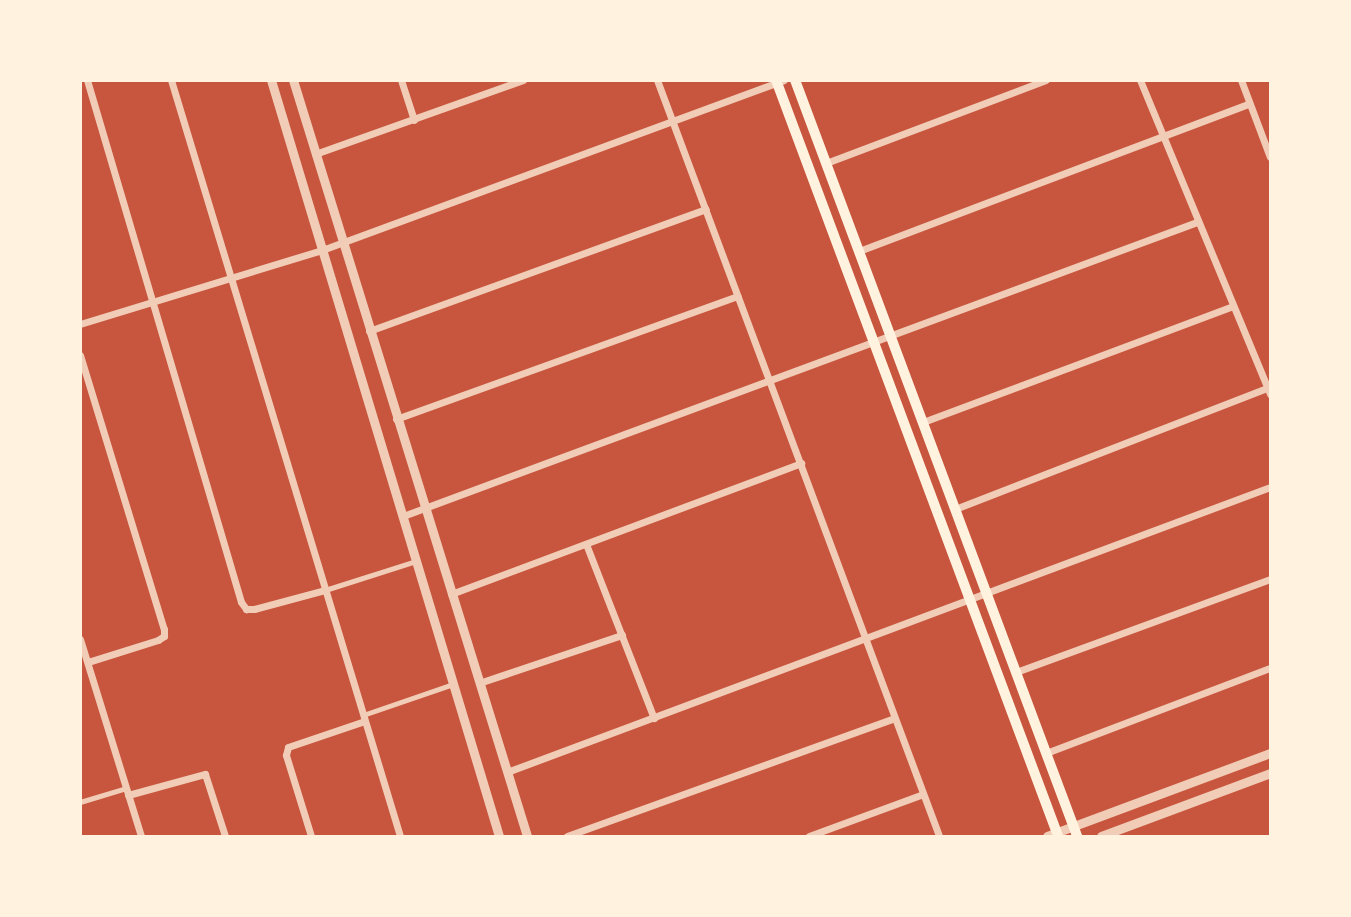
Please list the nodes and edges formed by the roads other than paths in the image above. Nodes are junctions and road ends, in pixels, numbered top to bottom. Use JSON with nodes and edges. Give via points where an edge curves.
{"nodes":[{"id":1,"x":87,"y":80,"type":"edge"},
{"id":2,"x":171,"y":80,"type":"edge"},
{"id":3,"x":271,"y":80,"type":"edge"},
{"id":4,"x":293,"y":80,"type":"edge"},
{"id":5,"x":401,"y":80,"type":"edge"},
{"id":6,"x":523,"y":80,"type":"edge"},
{"id":7,"x":657,"y":80,"type":"edge"},
{"id":8,"x":795,"y":80,"type":"edge"},
{"id":9,"x":1046,"y":80,"type":"edge"},
{"id":10,"x":1140,"y":80,"type":"edge"},
{"id":11,"x":1241,"y":80,"type":"edge"},
{"id":12,"x":779,"y":81,"type":"edge"},
{"id":13,"x":1249,"y":104,"type":"junction"},
{"id":14,"x":414,"y":120,"type":"junction"},
{"id":15,"x":673,"y":122,"type":"junction"},
{"id":16,"x":1163,"y":138,"type":"junction"},
{"id":17,"x":315,"y":154,"type":"junction"},
{"id":18,"x":1270,"y":157,"type":"edge"},
{"id":19,"x":826,"y":163,"type":"junction"},
{"id":20,"x":706,"y":209,"type":"junction"},
{"id":21,"x":1197,"y":222,"type":"junction"},
{"id":22,"x":341,"y":243,"type":"junction"},
{"id":23,"x":322,"y":250,"type":"junction"},
{"id":24,"x":859,"y":251,"type":"junction"},
{"id":25,"x":232,"y":279,"type":"junction"},
{"id":26,"x":738,"y":296,"type":"junction"},
{"id":27,"x":152,"y":303,"type":"junction"},
{"id":28,"x":1233,"y":306,"type":"junction"},
{"id":29,"x":80,"y":324,"type":"edge"},
{"id":30,"x":369,"y":331,"type":"junction"},
{"id":31,"x":890,"y":336,"type":"junction"},
{"id":32,"x":874,"y":342,"type":"junction"},
{"id":33,"x":80,"y":355,"type":"edge"},
{"id":34,"x":770,"y":380,"type":"junction"},
{"id":35,"x":1270,"y":390,"type":"edge"},
{"id":36,"x":396,"y":419,"type":"junction"},
{"id":37,"x":923,"y":422,"type":"junction"},
{"id":38,"x":801,"y":463,"type":"junction"},
{"id":39,"x":1270,"y":487,"type":"edge"},
{"id":40,"x":424,"y":507,"type":"junction"},
{"id":41,"x":955,"y":509,"type":"junction"},
{"id":42,"x":402,"y":516,"type":"junction"},
{"id":43,"x":586,"y":544,"type":"junction"},
{"id":44,"x":416,"y":561,"type":"junction"},
{"id":45,"x":1270,"y":579,"type":"edge"},
{"id":46,"x":325,"y":590,"type":"junction"},
{"id":47,"x":986,"y":593,"type":"junction"},
{"id":48,"x":451,"y":594,"type":"junction"},
{"id":49,"x":970,"y":599,"type":"junction"},
{"id":50,"x":622,"y":635,"type":"junction"},
{"id":51,"x":80,"y":639,"type":"edge"},
{"id":52,"x":865,"y":639,"type":"junction"},
{"id":53,"x":88,"y":662,"type":"junction"},
{"id":54,"x":1270,"y":668,"type":"edge"},
{"id":55,"x":1016,"y":672,"type":"junction"},
{"id":56,"x":479,"y":683,"type":"junction"},
{"id":57,"x":453,"y":684,"type":"junction"},
{"id":58,"x":364,"y":718,"type":"junction"},
{"id":59,"x":654,"y":718,"type":"junction"},
{"id":60,"x":894,"y":718,"type":"junction"},
{"id":61,"x":1046,"y":753,"type":"junction"},
{"id":62,"x":1270,"y":753,"type":"edge"},
{"id":63,"x":508,"y":772,"type":"junction"},
{"id":64,"x":1270,"y":774,"type":"edge"},
{"id":65,"x":127,"y":792,"type":"junction"},
{"id":66,"x":923,"y":794,"type":"junction"},
{"id":67,"x":80,"y":802,"type":"edge"},
{"id":68,"x":1075,"y":832,"type":"edge"},
{"id":69,"x":1054,"y":835,"type":"edge"},
{"id":70,"x":141,"y":836,"type":"edge"},
{"id":71,"x":225,"y":836,"type":"edge"},
{"id":72,"x":312,"y":836,"type":"edge"},
{"id":73,"x":400,"y":836,"type":"edge"},
{"id":74,"x":499,"y":836,"type":"edge"},
{"id":75,"x":527,"y":836,"type":"edge"},
{"id":76,"x":567,"y":836,"type":"edge"},
{"id":77,"x":809,"y":836,"type":"edge"},
{"id":78,"x":939,"y":836,"type":"edge"},
{"id":79,"x":1101,"y":836,"type":"edge"}],
"edges":[{"from":1,"to":27,"type":"street"},
{"from":2,"to":25,"type":"street"},
{"from":3,"to":23,"type":"street"},
{"from":4,"to":17,"type":"street"},
{"from":5,"to":14,"type":"street"},
{"from":6,"to":14,"type":"street"},
{"from":7,"to":15,"type":"street"},
{"from":8,"to":19,"type":"main road"},
{"from":9,"to":19,"type":"street"},
{"from":10,"to":16,"type":"street"},
{"from":11,"to":13,"type":"street"},
{"from":12,"to":15,"type":"street"},
{"from":12,"to":32,"type":"main road"},
{"from":13,"to":16,"type":"street"},
{"from":13,"to":18,"type":"street"},
{"from":14,"to":17,"type":"street"},
{"from":15,"to":20,"type":"street"},
{"from":15,"to":22,"type":"street"},
{"from":16,"to":21,"type":"street"},
{"from":16,"to":24,"type":"street"},
{"from":17,"to":22,"type":"street"},
{"from":19,"to":24,"type":"main road"},
{"from":20,"to":26,"type":"street"},
{"from":20,"to":30,"type":"street"},
{"from":21,"to":28,"type":"street"},
{"from":21,"to":31,"type":"street"},
{"from":22,"to":23,"type":"street"},
{"from":22,"to":30,"type":"street"},
{"from":23,"to":25,"type":"street"},
{"from":23,"to":42,"type":"street"},
{"from":24,"to":31,"type":"main road"},
{"from":25,"to":27,"type":"street"},
{"from":25,"to":46,"type":"street"},
{"from":26,"to":34,"type":"street"},
{"from":26,"to":36,"type":"street"},
{"from":27,"to":29,"type":"street"},
{"from":27,"to":46,"type":"street","via":[[246,609]]},
{"from":28,"to":35,"type":"street"},
{"from":28,"to":37,"type":"street"},
{"from":30,"to":36,"type":"street"},
{"from":31,"to":32,"type":"street"},
{"from":31,"to":37,"type":"main road"},
{"from":32,"to":34,"type":"street"},
{"from":32,"to":49,"type":"main road"},
{"from":33,"to":53,"type":"street","via":[[164,636]]},
{"from":34,"to":38,"type":"street"},
{"from":34,"to":40,"type":"street"},
{"from":35,"to":41,"type":"street"},
{"from":36,"to":40,"type":"street"},
{"from":37,"to":41,"type":"main road"},
{"from":38,"to":43,"type":"street"},
{"from":38,"to":52,"type":"street"},
{"from":39,"to":47,"type":"street"},
{"from":40,"to":42,"type":"street"},
{"from":40,"to":48,"type":"street"},
{"from":41,"to":47,"type":"main road"},
{"from":42,"to":44,"type":"street"},
{"from":43,"to":48,"type":"street"},
{"from":43,"to":50,"type":"street"},
{"from":44,"to":46,"type":"street"},
{"from":44,"to":57,"type":"street"},
{"from":45,"to":55,"type":"street"},
{"from":46,"to":58,"type":"street"},
{"from":47,"to":49,"type":"street"},
{"from":47,"to":55,"type":"main road"},
{"from":48,"to":56,"type":"street"},
{"from":49,"to":52,"type":"street"},
{"from":49,"to":69,"type":"main road"},
{"from":50,"to":56,"type":"street"},
{"from":50,"to":59,"type":"street"},
{"from":51,"to":53,"type":"street"},
{"from":52,"to":59,"type":"street"},
{"from":52,"to":60,"type":"street"},
{"from":53,"to":65,"type":"street"},
{"from":54,"to":61,"type":"street"},
{"from":55,"to":61,"type":"main road"},
{"from":56,"to":63,"type":"street"},
{"from":57,"to":58,"type":"street"},
{"from":57,"to":74,"type":"street"},
{"from":58,"to":72,"type":"street","via":[[288,747],[286,755]]},
{"from":58,"to":73,"type":"street"},
{"from":59,"to":63,"type":"street"},
{"from":60,"to":66,"type":"street"},
{"from":60,"to":76,"type":"street"},
{"from":61,"to":68,"type":"main road"},
{"from":62,"to":68,"type":"street"},
{"from":63,"to":75,"type":"street"},
{"from":64,"to":79,"type":"street"},
{"from":65,"to":67,"type":"street"},
{"from":65,"to":70,"type":"street"},
{"from":65,"to":71,"type":"street","via":[[205,775]]},
{"from":66,"to":77,"type":"street"},
{"from":66,"to":78,"type":"street"},
{"from":68,"to":69,"type":"street"}]}
